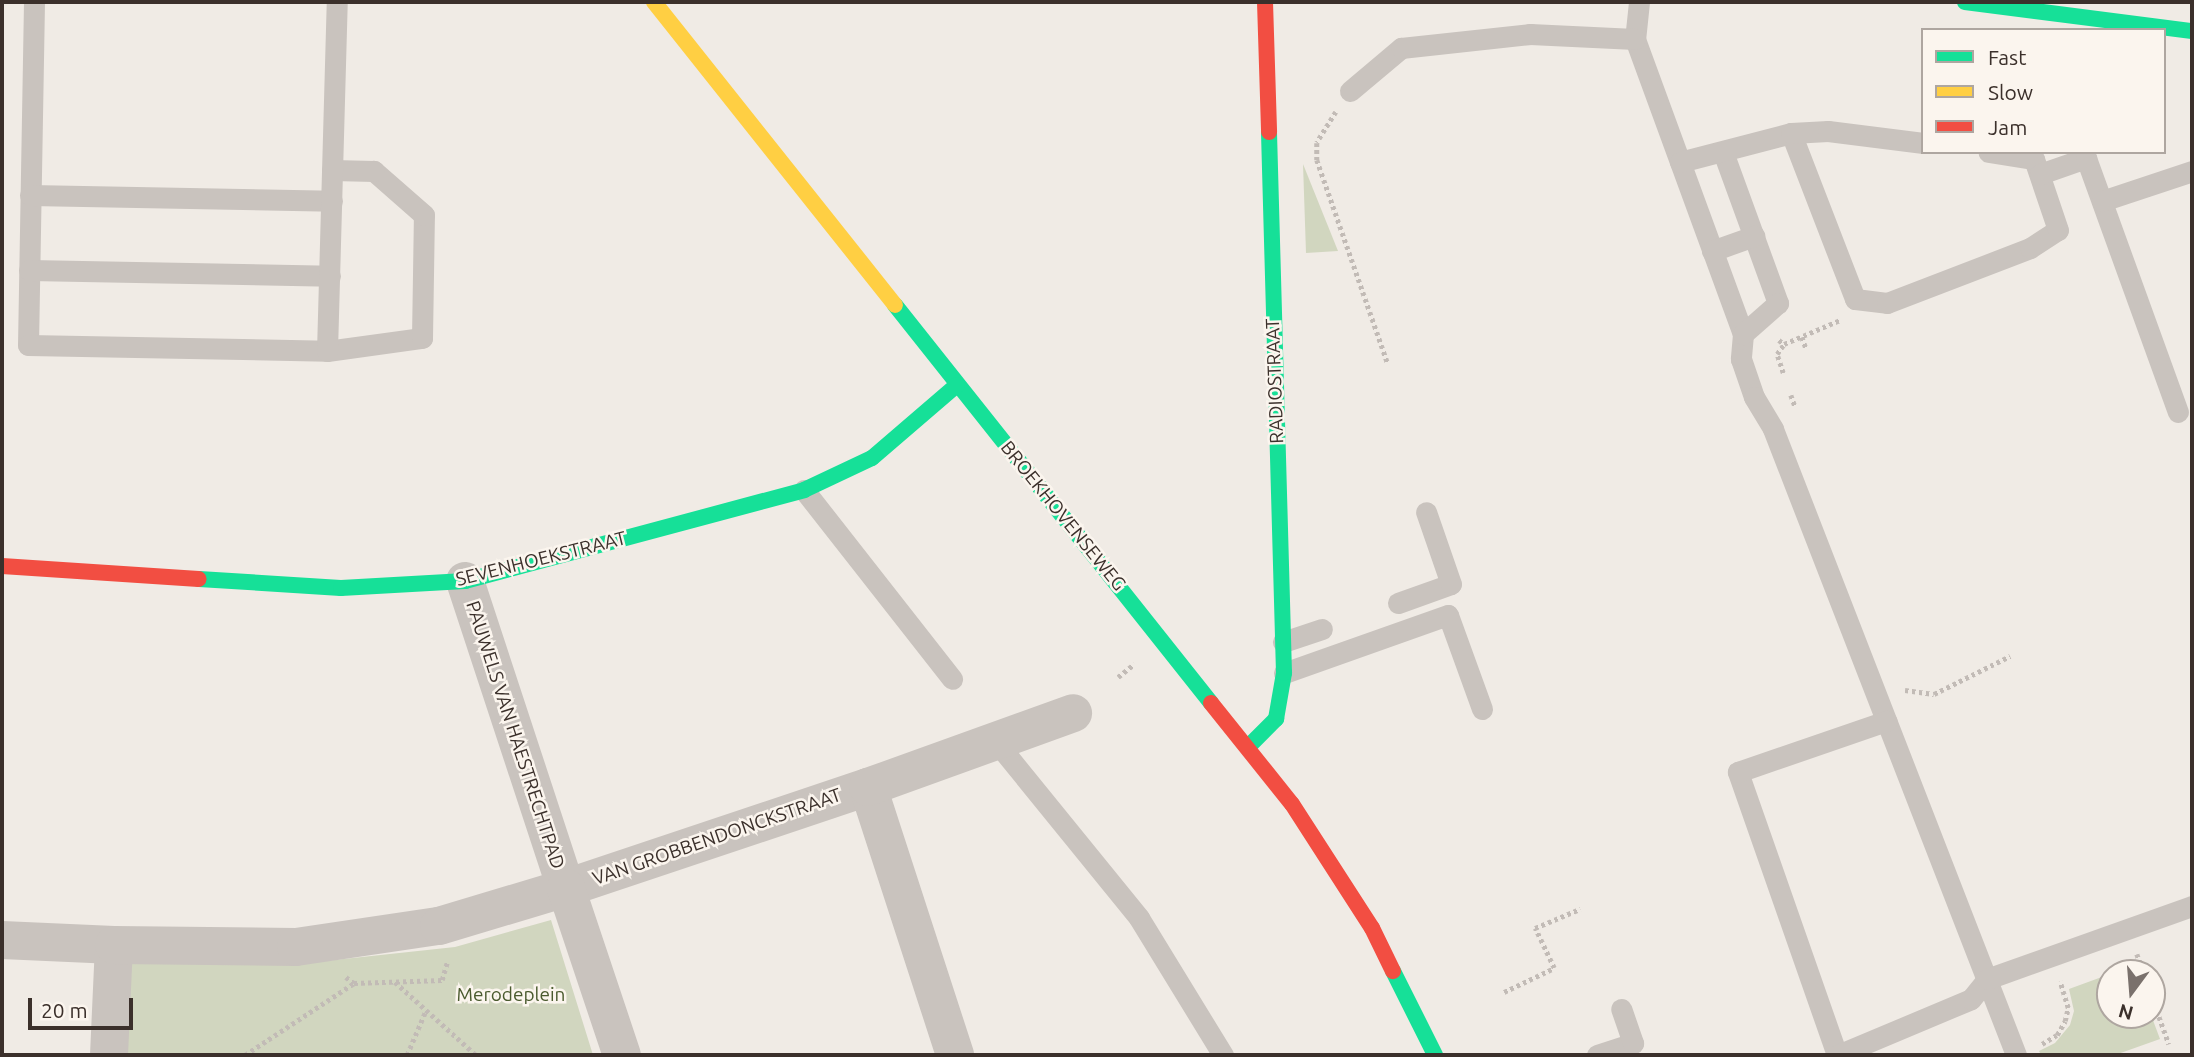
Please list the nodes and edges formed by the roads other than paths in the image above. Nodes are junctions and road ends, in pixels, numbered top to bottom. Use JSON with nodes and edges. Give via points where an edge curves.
{"nodes":[{"id":1,"x":34,"y":2,"type":"edge"},
{"id":2,"x":337,"y":2,"type":"edge"},
{"id":3,"x":654,"y":2,"type":"edge"},
{"id":4,"x":1265,"y":2,"type":"edge"},
{"id":5,"x":1639,"y":2,"type":"edge"},
{"id":6,"x":1965,"y":2,"type":"edge"},
{"id":7,"x":2192,"y":31,"type":"edge"},
{"id":8,"x":1635,"y":39,"type":"junction"},
{"id":9,"x":1350,"y":91,"type":"road end"},
{"id":10,"x":1791,"y":133,"type":"junction"},
{"id":11,"x":1921,"y":143,"type":"edge"},
{"id":12,"x":1723,"y":152,"type":"junction"},
{"id":13,"x":2002,"y":154,"type":"edge"},
{"id":14,"x":1680,"y":162,"type":"junction"},
{"id":15,"x":332,"y":170,"type":"junction"},
{"id":16,"x":2192,"y":171,"type":"edge"},
{"id":17,"x":2040,"y":174,"type":"junction"},
{"id":18,"x":30,"y":195,"type":"junction"},
{"id":19,"x":332,"y":201,"type":"junction"},
{"id":20,"x":2102,"y":201,"type":"junction"},
{"id":21,"x":1754,"y":236,"type":"junction"},
{"id":22,"x":1712,"y":251,"type":"junction"},
{"id":23,"x":29,"y":270,"type":"junction"},
{"id":24,"x":330,"y":276,"type":"junction"},
{"id":25,"x":1749,"y":328,"type":"junction"},
{"id":26,"x":327,"y":351,"type":"junction"},
{"id":27,"x":957,"y":385,"type":"junction"},
{"id":28,"x":2178,"y":412,"type":"dead end"},
{"id":29,"x":804,"y":490,"type":"junction"},
{"id":30,"x":1426,"y":512,"type":"dead end"},
{"id":31,"x":2,"y":566,"type":"edge"},
{"id":32,"x":465,"y":581,"type":"junction"},
{"id":33,"x":1398,"y":603,"type":"dead end"},
{"id":34,"x":1321,"y":629,"type":"dead end"},
{"id":35,"x":1283,"y":642,"type":"junction"},
{"id":36,"x":1284,"y":673,"type":"junction"},
{"id":37,"x":952,"y":679,"type":"dead end"},
{"id":38,"x":1482,"y":709,"type":"dead end"},
{"id":39,"x":1073,"y":713,"type":"dead end"},
{"id":40,"x":1886,"y":721,"type":"junction"},
{"id":41,"x":997,"y":743,"type":"junction"},
{"id":42,"x":1248,"y":747,"type":"junction"},
{"id":43,"x":868,"y":787,"type":"junction"},
{"id":44,"x":566,"y":888,"type":"junction"},
{"id":45,"x":2192,"y":906,"type":"edge"},
{"id":46,"x":2,"y":940,"type":"edge"},
{"id":47,"x":114,"y":945,"type":"junction"},
{"id":48,"x":1987,"y":979,"type":"junction"},
{"id":49,"x":1621,"y":1009,"type":"dead end"},
{"id":50,"x":109,"y":1055,"type":"edge"},
{"id":51,"x":622,"y":1055,"type":"edge"},
{"id":52,"x":955,"y":1055,"type":"edge"},
{"id":53,"x":1223,"y":1055,"type":"edge"},
{"id":54,"x":1435,"y":1055,"type":"edge"},
{"id":55,"x":1597,"y":1055,"type":"edge"},
{"id":56,"x":1838,"y":1055,"type":"edge"},
{"id":57,"x":2016,"y":1055,"type":"edge"}],
"edges":[{"from":1,"to":18,"type":"lane"},
{"from":2,"to":15,"type":"lane"},
{"from":3,"to":27,"type":"street","name":"BROEKHOVENSEWEG"},
{"from":4,"to":35,"type":"street","name":"RADIOSTRAAT"},
{"from":5,"to":8,"type":"lane"},
{"from":6,"to":7,"type":"street"},
{"from":8,"to":9,"type":"lane","via":[[1530,34],[1401,48]]},
{"from":8,"to":14,"type":"lane"},
{"from":10,"to":11,"type":"lane","via":[[1828,131]]},
{"from":10,"to":12,"type":"lane"},
{"from":10,"to":17,"type":"lane","via":[[1855,299],[1887,303],[2030,248],[2058,230]]},
{"from":12,"to":14,"type":"lane"},
{"from":12,"to":21,"type":"lane"},
{"from":13,"to":17,"type":"lane","via":[[2034,159]]},
{"from":14,"to":22,"type":"lane"},
{"from":15,"to":19,"type":"lane"},
{"from":15,"to":26,"type":"lane","via":[[374,171],[424,215],[422,338]]},
{"from":16,"to":20,"type":"lane"},
{"from":17,"to":20,"type":"lane","via":[[2086,158]]},
{"from":18,"to":19,"type":"lane"},
{"from":18,"to":23,"type":"lane"},
{"from":19,"to":24,"type":"lane"},
{"from":20,"to":28,"type":"lane"},
{"from":21,"to":22,"type":"lane"},
{"from":21,"to":25,"type":"lane","via":[[1778,303]]},
{"from":22,"to":25,"type":"lane"},
{"from":23,"to":24,"type":"lane"},
{"from":23,"to":26,"type":"lane","via":[[27,345]]},
{"from":24,"to":26,"type":"lane"},
{"from":25,"to":40,"type":"lane","via":[[1741,359],[1757,405],[1773,429]]},
{"from":27,"to":29,"type":"street","name":"SEVENHOEKSTRAAT","via":[[872,458]]},
{"from":27,"to":42,"type":"street","name":"BROEKHOVENSEWEG"},
{"from":29,"to":32,"type":"street","name":"SEVENHOEKSTRAAT"},
{"from":29,"to":37,"type":"lane"},
{"from":30,"to":33,"type":"lane","via":[[1451,584]]},
{"from":31,"to":32,"type":"street","name":"SEVENHOEKSTRAAT","via":[[341,587]]},
{"from":32,"to":44,"type":"street","name":"PAUWELS VAN HAESTRECHTPAD"},
{"from":34,"to":35,"type":"lane"},
{"from":35,"to":36,"type":"street","name":"RADIOSTRAAT"},
{"from":36,"to":38,"type":"lane","via":[[1448,615]]},
{"from":36,"to":42,"type":"street","name":"RADIOSTRAAT","via":[[1276,719]]},
{"from":39,"to":41,"type":"street","name":"VAN GROBBENDONCKSTRAAT"},
{"from":40,"to":48,"type":"lane"},
{"from":40,"to":56,"type":"lane","via":[[1738,772]]},
{"from":41,"to":43,"type":"street","name":"VAN GROBBENDONCKSTRAAT"},
{"from":41,"to":53,"type":"lane","via":[[1139,918]]},
{"from":42,"to":54,"type":"street","name":"BROEKHOVENSEWEG","via":[[1354,897],[1391,961]]},
{"from":43,"to":44,"type":"street","name":"VAN GROBBENDONCKSTRAAT"},
{"from":43,"to":52,"type":"street","name":"VAN GROBBENDONCKSTRAAT"},
{"from":44,"to":47,"type":"street","via":[[439,926],[296,947]]},
{"from":44,"to":51,"type":"street"},
{"from":45,"to":48,"type":"lane"},
{"from":46,"to":47,"type":"street"},
{"from":47,"to":50,"type":"street"},
{"from":48,"to":56,"type":"lane","via":[[1971,999]]},
{"from":48,"to":57,"type":"lane"},
{"from":49,"to":55,"type":"lane","via":[[1633,1042]]}]}
